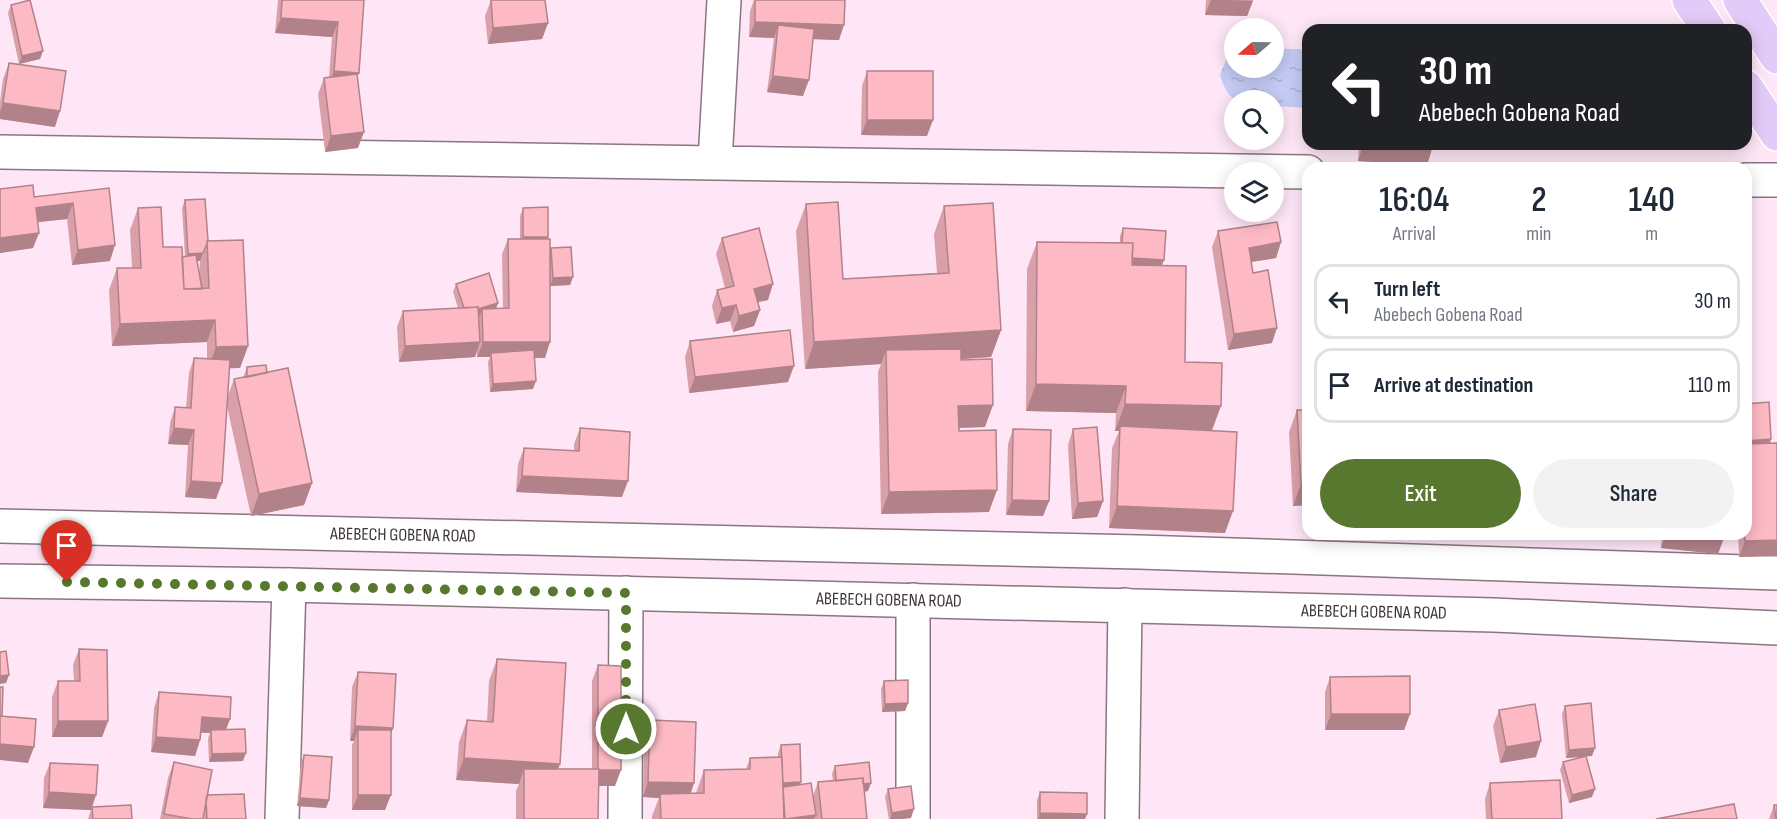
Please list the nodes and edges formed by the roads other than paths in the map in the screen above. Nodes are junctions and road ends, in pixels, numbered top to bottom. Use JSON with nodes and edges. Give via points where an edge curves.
{"nodes":[{"id":1,"x":724,"y":0,"type":"edge"},
{"id":2,"x":1689,"y":0,"type":"edge"},
{"id":3,"x":1740,"y":0,"type":"edge"},
{"id":4,"x":1705,"y":24,"type":"edge"},
{"id":5,"x":1777,"y":57,"type":"edge"},
{"id":6,"x":1752,"y":96,"type":"edge"},
{"id":7,"x":1777,"y":135,"type":"edge"},
{"id":8,"x":0,"y":152,"type":"edge"},
{"id":9,"x":715,"y":162,"type":"junction"},
{"id":10,"x":1302,"y":172,"type":"edge"},
{"id":11,"x":1752,"y":180,"type":"edge"},
{"id":12,"x":1777,"y":180,"type":"edge"},
{"id":13,"x":0,"y":526,"type":"edge"},
{"id":14,"x":1777,"y":573,"type":"edge"},
{"id":15,"x":0,"y":581,"type":"edge"},
{"id":16,"x":289,"y":585,"type":"junction"},
{"id":17,"x":626,"y":593,"type":"junction"},
{"id":18,"x":913,"y":600,"type":"junction"},
{"id":19,"x":1125,"y":605,"type":"junction"},
{"id":20,"x":1777,"y":628,"type":"edge"},
{"id":21,"x":282,"y":819,"type":"edge"},
{"id":22,"x":625,"y":819,"type":"edge"},
{"id":23,"x":913,"y":819,"type":"edge"},
{"id":24,"x":1122,"y":819,"type":"edge"}],
"edges":[{"from":1,"to":9,"type":"street"},
{"from":2,"to":4,"type":"main road"},
{"from":3,"to":5,"type":"main road"},
{"from":6,"to":7,"type":"main road"},
{"from":8,"to":9,"type":"street"},
{"from":9,"to":10,"type":"street"},
{"from":11,"to":12,"type":"street"},
{"from":13,"to":14,"type":"street","name":"ABEBECH GOBENA ROAD","via":[[1151,553]]},
{"from":15,"to":16,"type":"street","name":"ABEBECH GOBENA ROAD"},
{"from":16,"to":17,"type":"street","name":"ABEBECH GOBENA ROAD"},
{"from":16,"to":21,"type":"street"},
{"from":17,"to":18,"type":"street","name":"ABEBECH GOBENA ROAD"},
{"from":17,"to":22,"type":"street"},
{"from":18,"to":19,"type":"street","name":"ABEBECH GOBENA ROAD"},
{"from":18,"to":23,"type":"street"},
{"from":19,"to":20,"type":"street","name":"ABEBECH GOBENA ROAD","via":[[1494,615]]},
{"from":19,"to":24,"type":"street"}]}
